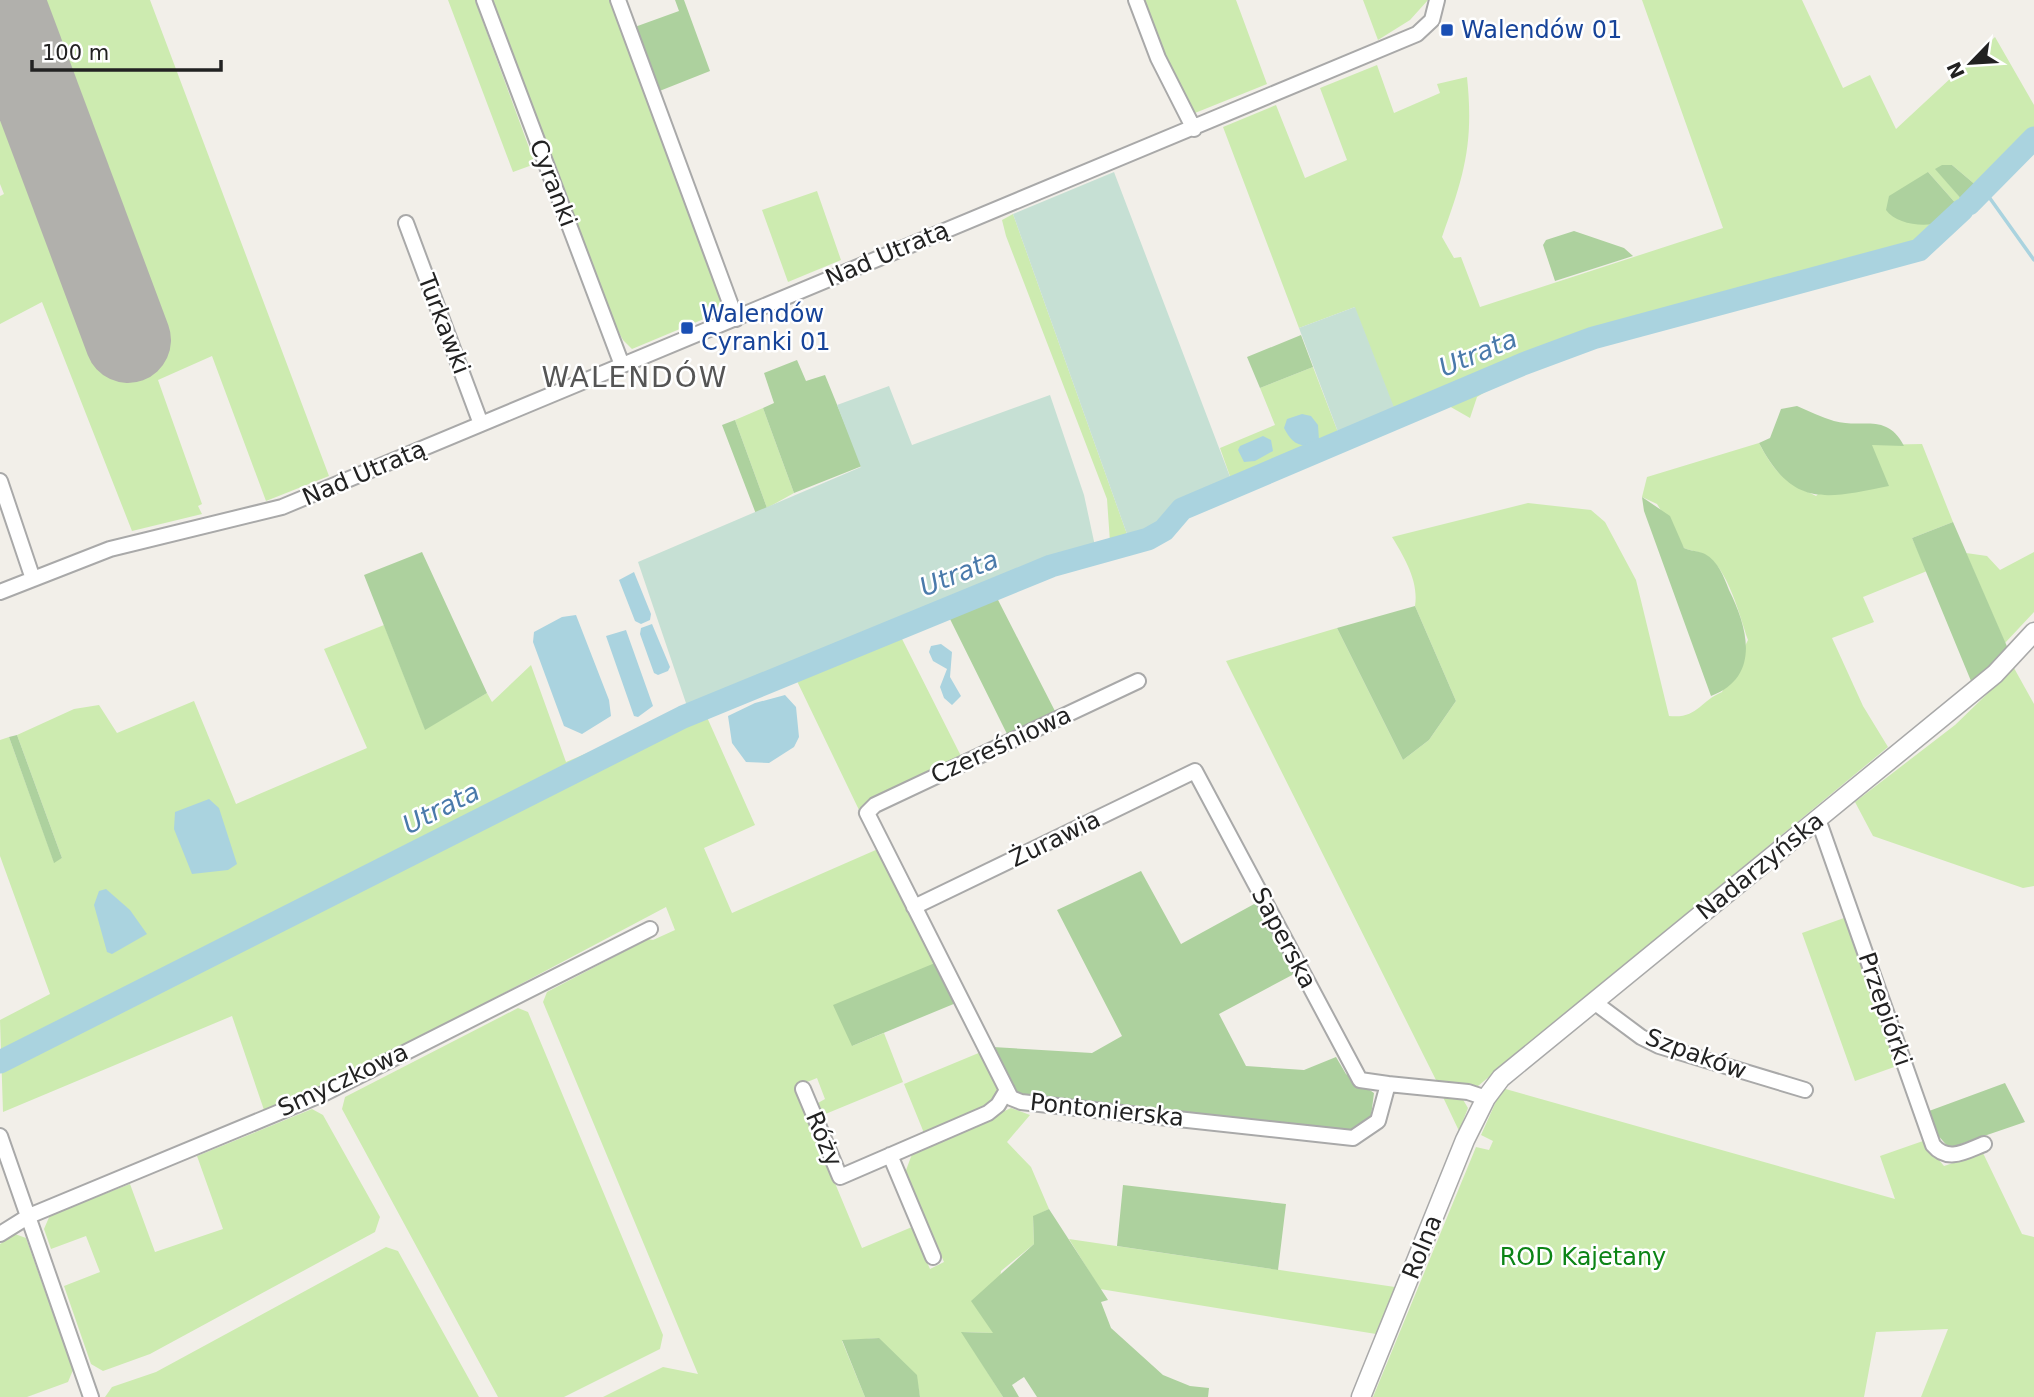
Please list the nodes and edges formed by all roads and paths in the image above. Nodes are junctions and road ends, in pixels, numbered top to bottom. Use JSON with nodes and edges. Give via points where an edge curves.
{"nodes":[{"id":1,"x":484,"y":0,"type":"edge"},
{"id":2,"x":618,"y":0,"type":"edge"},
{"id":3,"x":1136,"y":0,"type":"edge"},
{"id":4,"x":1437,"y":0,"type":"edge"},
{"id":5,"x":1194,"y":129,"type":"junction"},
{"id":6,"x":406,"y":223,"type":"dead end"},
{"id":7,"x":736,"y":319,"type":"junction"},
{"id":8,"x":622,"y":365,"type":"junction"},
{"id":9,"x":481,"y":424,"type":"junction"},
{"id":10,"x":0,"y":481,"type":"edge"},
{"id":11,"x":33,"y":579,"type":"junction"},
{"id":12,"x":0,"y":592,"type":"edge"},
{"id":13,"x":2034,"y":632,"type":"edge"},
{"id":14,"x":1138,"y":681,"type":"dead end"},
{"id":15,"x":1195,"y":771,"type":"joint"},
{"id":16,"x":867,"y":813,"type":"joint"},
{"id":17,"x":1818,"y":819,"type":"junction"},
{"id":18,"x":915,"y":907,"type":"junction"},
{"id":19,"x":650,"y":929,"type":"dead end"},
{"id":20,"x":1594,"y":1002,"type":"junction"},
{"id":21,"x":1388,"y":1084,"type":"junction"},
{"id":22,"x":803,"y":1089,"type":"dead end"},
{"id":23,"x":1007,"y":1090,"type":"junction"},
{"id":24,"x":1805,"y":1090,"type":"dead end"},
{"id":25,"x":1486,"y":1098,"type":"junction"},
{"id":26,"x":0,"y":1136,"type":"edge"},
{"id":27,"x":1984,"y":1143,"type":"dead end"},
{"id":28,"x":890,"y":1155,"type":"junction"},
{"id":29,"x":29,"y":1216,"type":"junction"},
{"id":30,"x":0,"y":1234,"type":"edge"},
{"id":31,"x":933,"y":1257,"type":"dead end"},
{"id":32,"x":91,"y":1397,"type":"edge"},
{"id":33,"x":1361,"y":1397,"type":"edge"}],
"edges":[{"from":1,"to":8,"type":"street","name":"Cyranki"},
{"from":2,"to":7,"type":"street"},
{"from":3,"to":5,"type":"street","via":[[1158,58]]},
{"from":4,"to":5,"type":"street","name":"Nad Utratą","via":[[1432,20],[1418,34]]},
{"from":5,"to":7,"type":"street","name":"Nad Utratą"},
{"from":6,"to":9,"type":"street","name":"Turkawki"},
{"from":7,"to":8,"type":"street","name":"Nad Utratą"},
{"from":8,"to":9,"type":"street","name":"Nad Utratą"},
{"from":9,"to":11,"type":"street","name":"Nad Utratą","via":[[282,507],[110,549]]},
{"from":10,"to":11,"type":"street"},
{"from":11,"to":12,"type":"street","name":"Nad Utratą"},
{"from":13,"to":17,"type":"street","name":"Nadarzyńska","via":[[1995,674]]},
{"from":14,"to":16,"type":"street","name":"Czereśniowa","via":[[875,805]]},
{"from":15,"to":18,"type":"street","name":"Żurawia"},
{"from":15,"to":21,"type":"street","name":"Saperska","via":[[1360,1080]]},
{"from":16,"to":18,"type":"street","name":"Pontonierska"},
{"from":17,"to":20,"type":"street","name":"Nadarzyńska"},
{"from":17,"to":27,"type":"street","name":"Przepiórki","via":[[1933,1145],[1939,1152],[1954,1155]]},
{"from":18,"to":23,"type":"street","name":"Pontonierska"},
{"from":19,"to":29,"type":"street","name":"Smyczkowa","via":[[323,1094]]},
{"from":20,"to":24,"type":"street","name":"Szpaków","via":[[1659,1046]]},
{"from":20,"to":25,"type":"street","name":"Nadarzyńska","via":[[1501,1078]]},
{"from":21,"to":23,"type":"street","name":"Pontonierska","via":[[1378,1121],[1353,1138],[1021,1102]]},
{"from":21,"to":25,"type":"street"},
{"from":22,"to":28,"type":"street","name":"Róży","via":[[840,1177]]},
{"from":23,"to":28,"type":"street","name":"Róży","via":[[988,1113]]},
{"from":25,"to":33,"type":"street","name":"Rolna"},
{"from":26,"to":29,"type":"street"},
{"from":28,"to":31,"type":"street"},
{"from":29,"to":30,"type":"street","name":"Smyczkowa"},
{"from":29,"to":32,"type":"street"}]}
